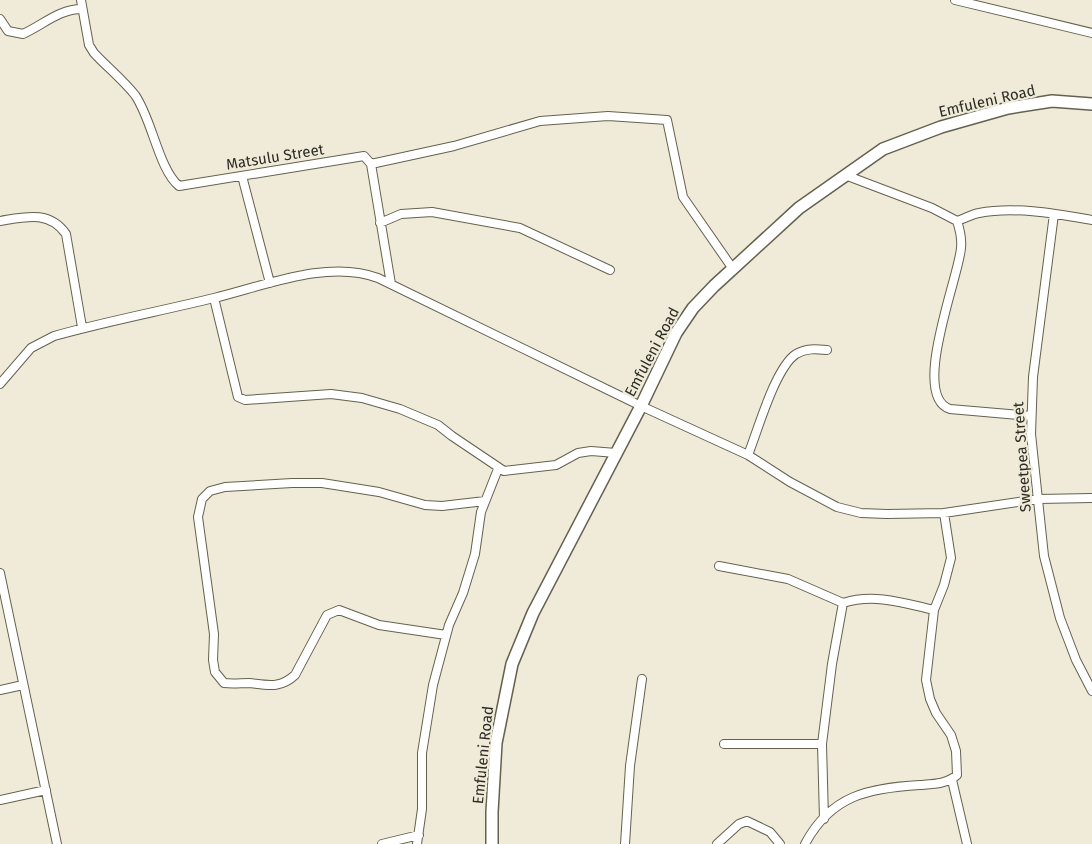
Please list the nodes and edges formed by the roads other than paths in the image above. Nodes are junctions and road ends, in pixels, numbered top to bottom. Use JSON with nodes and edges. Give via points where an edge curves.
{"nodes":[{"id":1,"x":81,"y":0,"type":"edge"},
{"id":2,"x":955,"y":0,"type":"edge"},
{"id":3,"x":82,"y":9,"type":"junction"},
{"id":4,"x":0,"y":19,"type":"edge"},
{"id":5,"x":1092,"y":33,"type":"edge"},
{"id":6,"x":1092,"y":104,"type":"edge"},
{"id":7,"x":371,"y":164,"type":"junction"},
{"id":8,"x":845,"y":175,"type":"junction"},
{"id":9,"x":242,"y":176,"type":"junction"},
{"id":10,"x":1054,"y":214,"type":"junction"},
{"id":11,"x":0,"y":220,"type":"edge"},
{"id":12,"x":1092,"y":220,"type":"edge"},
{"id":13,"x":957,"y":221,"type":"junction"},
{"id":14,"x":380,"y":223,"type":"junction"},
{"id":15,"x":733,"y":269,"type":"junction"},
{"id":16,"x":610,"y":270,"type":"dead end"},
{"id":17,"x":270,"y":283,"type":"junction"},
{"id":18,"x":391,"y":284,"type":"junction"},
{"id":19,"x":214,"y":298,"type":"junction"},
{"id":20,"x":82,"y":328,"type":"junction"},
{"id":21,"x":827,"y":350,"type":"dead end"},
{"id":22,"x":0,"y":384,"type":"edge"},
{"id":23,"x":641,"y":406,"type":"junction"},
{"id":24,"x":1031,"y":416,"type":"junction"},
{"id":25,"x":616,"y":453,"type":"junction"},
{"id":26,"x":748,"y":455,"type":"junction"},
{"id":27,"x":498,"y":469,"type":"junction"},
{"id":28,"x":1092,"y":498,"type":"edge"},
{"id":29,"x":1038,"y":499,"type":"junction"},
{"id":30,"x":485,"y":501,"type":"junction"},
{"id":31,"x":944,"y":513,"type":"junction"},
{"id":32,"x":719,"y":566,"type":"dead end"},
{"id":33,"x":0,"y":573,"type":"edge"},
{"id":34,"x":843,"y":603,"type":"junction"},
{"id":35,"x":934,"y":610,"type":"junction"},
{"id":36,"x":446,"y":635,"type":"junction"},
{"id":37,"x":642,"y":679,"type":"dead end"},
{"id":38,"x":23,"y":685,"type":"junction"},
{"id":39,"x":0,"y":690,"type":"edge"},
{"id":40,"x":1092,"y":691,"type":"edge"},
{"id":41,"x":724,"y":744,"type":"dead end"},
{"id":42,"x":822,"y":744,"type":"junction"},
{"id":43,"x":952,"y":780,"type":"junction"},
{"id":44,"x":46,"y":790,"type":"junction"},
{"id":45,"x":0,"y":800,"type":"edge"},
{"id":46,"x":824,"y":818,"type":"junction"},
{"id":47,"x":419,"y":835,"type":"junction"},
{"id":48,"x":57,"y":844,"type":"edge"},
{"id":49,"x":382,"y":844,"type":"edge"},
{"id":50,"x":417,"y":844,"type":"edge"},
{"id":51,"x":492,"y":844,"type":"edge"},
{"id":52,"x":625,"y":844,"type":"edge"},
{"id":53,"x":717,"y":844,"type":"edge"},
{"id":54,"x":780,"y":844,"type":"edge"},
{"id":55,"x":805,"y":844,"type":"edge"},
{"id":56,"x":967,"y":844,"type":"edge"}],
"edges":[{"from":1,"to":3,"type":"street"},
{"from":2,"to":5,"type":"street"},
{"from":3,"to":4,"type":"street","via":[[68,10],[23,34],[8,32]]},
{"from":3,"to":9,"type":"street","name":"Matsulu Street","via":[[89,45],[135,95],[173,182],[179,186]]},
{"from":6,"to":8,"type":"street","name":"Emfuleni Road","via":[[1052,101],[966,119],[884,149]]},
{"from":7,"to":9,"type":"street","name":"Matsulu Street","via":[[364,156]]},
{"from":7,"to":14,"type":"street"},
{"from":7,"to":15,"type":"street","via":[[454,146],[540,121],[608,116],[668,120],[683,197]]},
{"from":8,"to":13,"type":"street","via":[[932,208]]},
{"from":8,"to":15,"type":"street","name":"Emfuleni Road","via":[[799,208]]},
{"from":9,"to":17,"type":"street"},
{"from":10,"to":12,"type":"street"},
{"from":10,"to":13,"type":"street","via":[[979,213]]},
{"from":10,"to":24,"type":"street","name":"Sweetpea Street","via":[[1039,322]]},
{"from":11,"to":20,"type":"street","via":[[49,218],[59,224],[66,234]]},
{"from":13,"to":24,"type":"street","via":[[961,248],[935,356],[940,403],[950,409]]},
{"from":14,"to":16,"type":"street","via":[[401,214],[432,212],[520,228]]},
{"from":14,"to":18,"type":"street"},
{"from":15,"to":23,"type":"street","name":"Emfuleni Road","via":[[684,321]]},
{"from":17,"to":18,"type":"street","via":[[348,270],[363,272]]},
{"from":17,"to":19,"type":"street"},
{"from":18,"to":23,"type":"street"},
{"from":19,"to":20,"type":"street"},
{"from":19,"to":27,"type":"street","via":[[238,397],[246,400],[331,394],[400,408],[438,425]]},
{"from":20,"to":22,"type":"street","via":[[54,336],[31,348]]},
{"from":21,"to":26,"type":"street","via":[[805,351],[786,362]]},
{"from":23,"to":25,"type":"street","name":"Emfuleni Road"},
{"from":23,"to":26,"type":"street"},
{"from":24,"to":29,"type":"street","name":"Sweetpea Street"},
{"from":25,"to":27,"type":"street","via":[[591,451],[578,453],[556,465]]},
{"from":25,"to":51,"type":"street","name":"Emfuleni Road","via":[[533,613],[512,664],[496,743]]},
{"from":26,"to":31,"type":"street","via":[[838,507],[887,514]]},
{"from":27,"to":30,"type":"street"},
{"from":28,"to":29,"type":"street"},
{"from":29,"to":31,"type":"street"},
{"from":29,"to":40,"type":"street","name":"Sweetpea Street","via":[[1044,556],[1060,618]]},
{"from":30,"to":36,"type":"street","via":[[475,554]]},
{"from":30,"to":36,"type":"street","via":[[425,505],[379,492],[322,483],[226,488],[210,491],[202,498],[198,517],[214,634],[213,660],[215,672],[224,683],[264,687],[288,682],[302,663],[327,615],[334,610],[379,625]]},
{"from":31,"to":35,"type":"street","via":[[951,558]]},
{"from":32,"to":34,"type":"street","via":[[788,579]]},
{"from":33,"to":38,"type":"street"},
{"from":34,"to":35,"type":"street","via":[[858,598],[888,599]]},
{"from":34,"to":42,"type":"street"},
{"from":35,"to":43,"type":"street","via":[[926,680],[930,700],[956,751],[957,775]]},
{"from":36,"to":47,"type":"street","via":[[433,685],[422,753]]},
{"from":37,"to":52,"type":"street","via":[[630,766]]},
{"from":38,"to":39,"type":"street"},
{"from":38,"to":44,"type":"street"},
{"from":41,"to":42,"type":"street"},
{"from":42,"to":46,"type":"street"},
{"from":43,"to":46,"type":"street","via":[[877,788],[836,806]]},
{"from":43,"to":56,"type":"street"},
{"from":44,"to":45,"type":"street"},
{"from":44,"to":48,"type":"street"},
{"from":46,"to":55,"type":"street"},
{"from":47,"to":49,"type":"street"},
{"from":47,"to":50,"type":"street"},
{"from":53,"to":54,"type":"street","via":[[747,821],[770,832]]}]}
